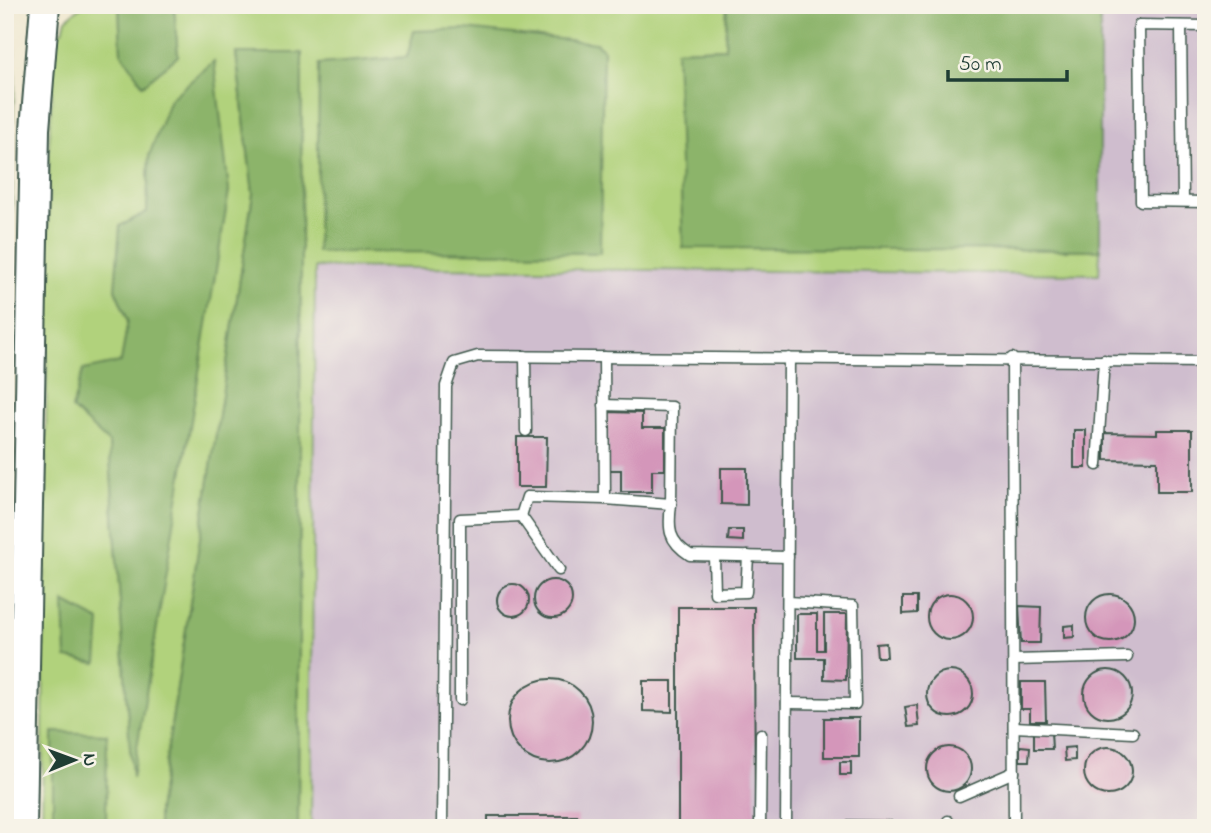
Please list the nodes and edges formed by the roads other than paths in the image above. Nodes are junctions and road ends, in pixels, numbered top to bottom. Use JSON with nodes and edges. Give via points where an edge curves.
{"nodes":[{"id":1,"x":27,"y":5,"type":"edge"},
{"id":2,"x":45,"y":5,"type":"edge"},
{"id":3,"x":1181,"y":26,"type":"junction"},
{"id":4,"x":1206,"y":26,"type":"edge"},
{"id":5,"x":35,"y":129,"type":"junction"},
{"id":6,"x":1182,"y":201,"type":"junction"},
{"id":7,"x":1206,"y":202,"type":"edge"},
{"id":8,"x":525,"y":356,"type":"junction"},
{"id":9,"x":604,"y":357,"type":"junction"},
{"id":10,"x":789,"y":358,"type":"junction"},
{"id":11,"x":1012,"y":358,"type":"junction"},
{"id":12,"x":1104,"y":360,"type":"junction"},
{"id":13,"x":1206,"y":362,"type":"edge"},
{"id":14,"x":604,"y":405,"type":"junction"},
{"id":15,"x":526,"y":431,"type":"dead end"},
{"id":16,"x":1097,"y":465,"type":"dead end"},
{"id":17,"x":605,"y":499,"type":"junction"},
{"id":18,"x":671,"y":504,"type":"junction"},
{"id":19,"x":521,"y":516,"type":"junction"},
{"id":20,"x":714,"y":556,"type":"junction"},
{"id":21,"x":748,"y":556,"type":"junction"},
{"id":22,"x":788,"y":557,"type":"junction"},
{"id":23,"x":559,"y":570,"type":"dead end"},
{"id":24,"x":16,"y":588,"type":"edge"},
{"id":25,"x":788,"y":602,"type":"junction"},
{"id":26,"x":1127,"y":657,"type":"dead end"},
{"id":27,"x":1014,"y":660,"type":"junction"},
{"id":28,"x":460,"y":700,"type":"dead end"},
{"id":29,"x":787,"y":703,"type":"junction"},
{"id":30,"x":1014,"y":727,"type":"junction"},
{"id":31,"x":1133,"y":733,"type":"dead end"},
{"id":32,"x":761,"y":734,"type":"dead end"},
{"id":33,"x":1014,"y":772,"type":"junction"},
{"id":34,"x":960,"y":796,"type":"dead end"},
{"id":35,"x":19,"y":824,"type":"edge"},
{"id":36,"x":442,"y":828,"type":"edge"},
{"id":37,"x":760,"y":828,"type":"edge"},
{"id":38,"x":786,"y":828,"type":"edge"},
{"id":39,"x":1014,"y":828,"type":"edge"}],
"edges":[{"from":1,"to":5,"type":"main road"},
{"from":2,"to":5,"type":"main road"},
{"from":3,"to":4,"type":"lane"},
{"from":3,"to":6,"type":"lane"},
{"from":3,"to":6,"type":"lane","via":[[1139,25],[1141,201]]},
{"from":5,"to":24,"type":"main road"},
{"from":6,"to":7,"type":"lane"},
{"from":8,"to":9,"type":"lane"},
{"from":8,"to":15,"type":"lane"},
{"from":8,"to":36,"type":"lane","via":[[478,356],[454,363],[446,386]]},
{"from":9,"to":10,"type":"lane"},
{"from":9,"to":14,"type":"lane"},
{"from":10,"to":11,"type":"lane"},
{"from":10,"to":22,"type":"lane"},
{"from":11,"to":12,"type":"lane"},
{"from":11,"to":27,"type":"lane"},
{"from":12,"to":13,"type":"lane"},
{"from":12,"to":16,"type":"lane"},
{"from":14,"to":17,"type":"lane"},
{"from":14,"to":18,"type":"lane","via":[[672,407]]},
{"from":17,"to":18,"type":"lane"},
{"from":17,"to":19,"type":"lane","via":[[527,497]]},
{"from":18,"to":20,"type":"lane","via":[[676,547],[690,555]]},
{"from":19,"to":23,"type":"lane"},
{"from":19,"to":28,"type":"lane","via":[[460,519]]},
{"from":20,"to":21,"type":"lane"},
{"from":20,"to":21,"type":"lane","via":[[715,593],[746,592]]},
{"from":21,"to":22,"type":"lane"},
{"from":22,"to":25,"type":"lane"},
{"from":24,"to":35,"type":"main road"},
{"from":25,"to":29,"type":"lane"},
{"from":25,"to":29,"type":"lane","via":[[853,606],[855,704]]},
{"from":26,"to":27,"type":"lane"},
{"from":27,"to":30,"type":"lane"},
{"from":29,"to":38,"type":"lane"},
{"from":30,"to":31,"type":"lane"},
{"from":30,"to":33,"type":"lane"},
{"from":32,"to":37,"type":"lane"},
{"from":33,"to":34,"type":"lane"},
{"from":33,"to":39,"type":"lane"}]}
